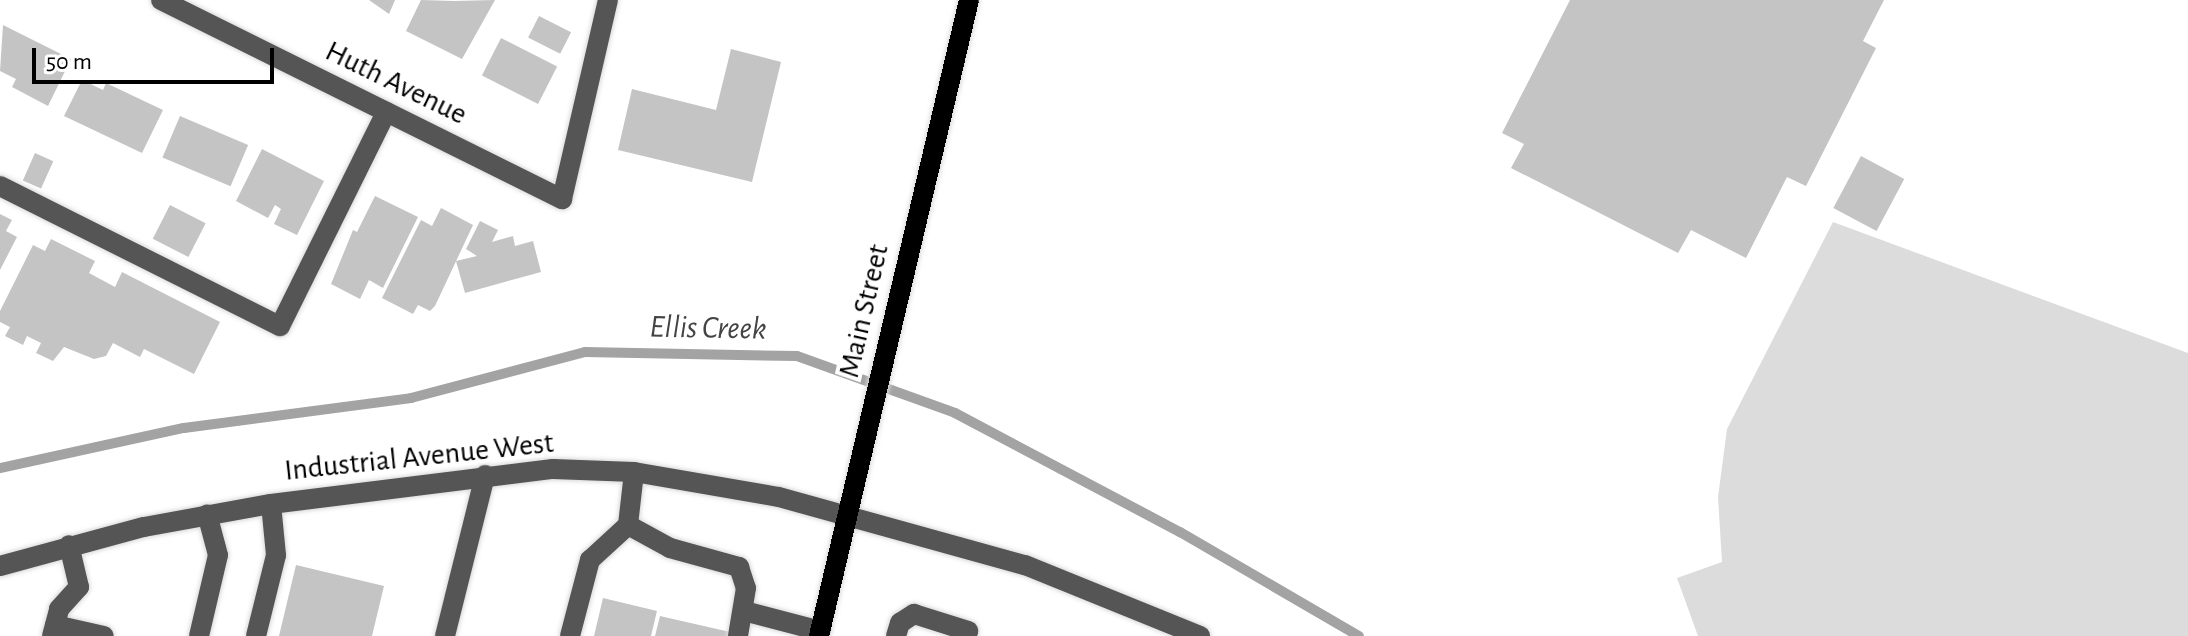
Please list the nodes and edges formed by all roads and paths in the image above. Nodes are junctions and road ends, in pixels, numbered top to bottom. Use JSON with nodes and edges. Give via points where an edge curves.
{"nodes":[{"id":1,"x":161,"y":0,"type":"edge"},
{"id":2,"x":608,"y":0,"type":"edge"},
{"id":3,"x":969,"y":0,"type":"edge"},
{"id":4,"x":386,"y":112,"type":"junction"},
{"id":5,"x":0,"y":186,"type":"edge"},
{"id":6,"x":634,"y":472,"type":"junction"},
{"id":7,"x":485,"y":475,"type":"junction"},
{"id":8,"x":271,"y":504,"type":"junction"},
{"id":9,"x":207,"y":514,"type":"junction"},
{"id":10,"x":847,"y":516,"type":"junction"},
{"id":11,"x":628,"y":525,"type":"junction"},
{"id":12,"x":69,"y":545,"type":"junction"},
{"id":13,"x":0,"y":566,"type":"edge"},
{"id":14,"x":744,"y":611,"type":"junction"},
{"id":15,"x":53,"y":630,"type":"edge"},
{"id":16,"x":968,"y":631,"type":"dead end"},
{"id":17,"x":819,"y":633,"type":"edge"},
{"id":18,"x":104,"y":636,"type":"edge"},
{"id":19,"x":199,"y":636,"type":"edge"},
{"id":20,"x":256,"y":636,"type":"edge"},
{"id":21,"x":445,"y":636,"type":"edge"},
{"id":22,"x":570,"y":636,"type":"edge"},
{"id":23,"x":738,"y":636,"type":"edge"},
{"id":24,"x":896,"y":636,"type":"edge"},
{"id":25,"x":1200,"y":636,"type":"edge"}],
"edges":[{"from":1,"to":4,"type":"street","name":"Huth Avenue"},
{"from":2,"to":4,"type":"street","name":"Huth Avenue","via":[[562,199]]},
{"from":3,"to":10,"type":"main road","name":"Main Street"},
{"from":4,"to":5,"type":"street","via":[[280,326]]},
{"from":6,"to":7,"type":"street","name":"Industrial Avenue West","via":[[553,469]]},
{"from":6,"to":10,"type":"street","name":"Industrial Avenue West","via":[[779,497]]},
{"from":6,"to":11,"type":"street"},
{"from":7,"to":8,"type":"street","name":"Industrial Avenue West"},
{"from":7,"to":21,"type":"street"},
{"from":8,"to":9,"type":"street","name":"Industrial Avenue West"},
{"from":8,"to":20,"type":"street","via":[[276,555]]},
{"from":9,"to":12,"type":"street","name":"Industrial Avenue West"},
{"from":9,"to":19,"type":"street","via":[[218,555]]},
{"from":10,"to":17,"type":"main road","name":"Main Street"},
{"from":10,"to":25,"type":"street","name":"Industrial Avenue West","via":[[1025,565]]},
{"from":11,"to":14,"type":"street","via":[[670,548],[739,567],[746,588]]},
{"from":11,"to":22,"type":"street","via":[[590,560]]},
{"from":12,"to":13,"type":"street","name":"Industrial Avenue West"},
{"from":12,"to":15,"type":"street","via":[[79,587],[59,609]]},
{"from":14,"to":17,"type":"street"},
{"from":14,"to":23,"type":"street"},
{"from":15,"to":18,"type":"street"},
{"from":16,"to":24,"type":"street","via":[[914,614],[900,623]]}]}
